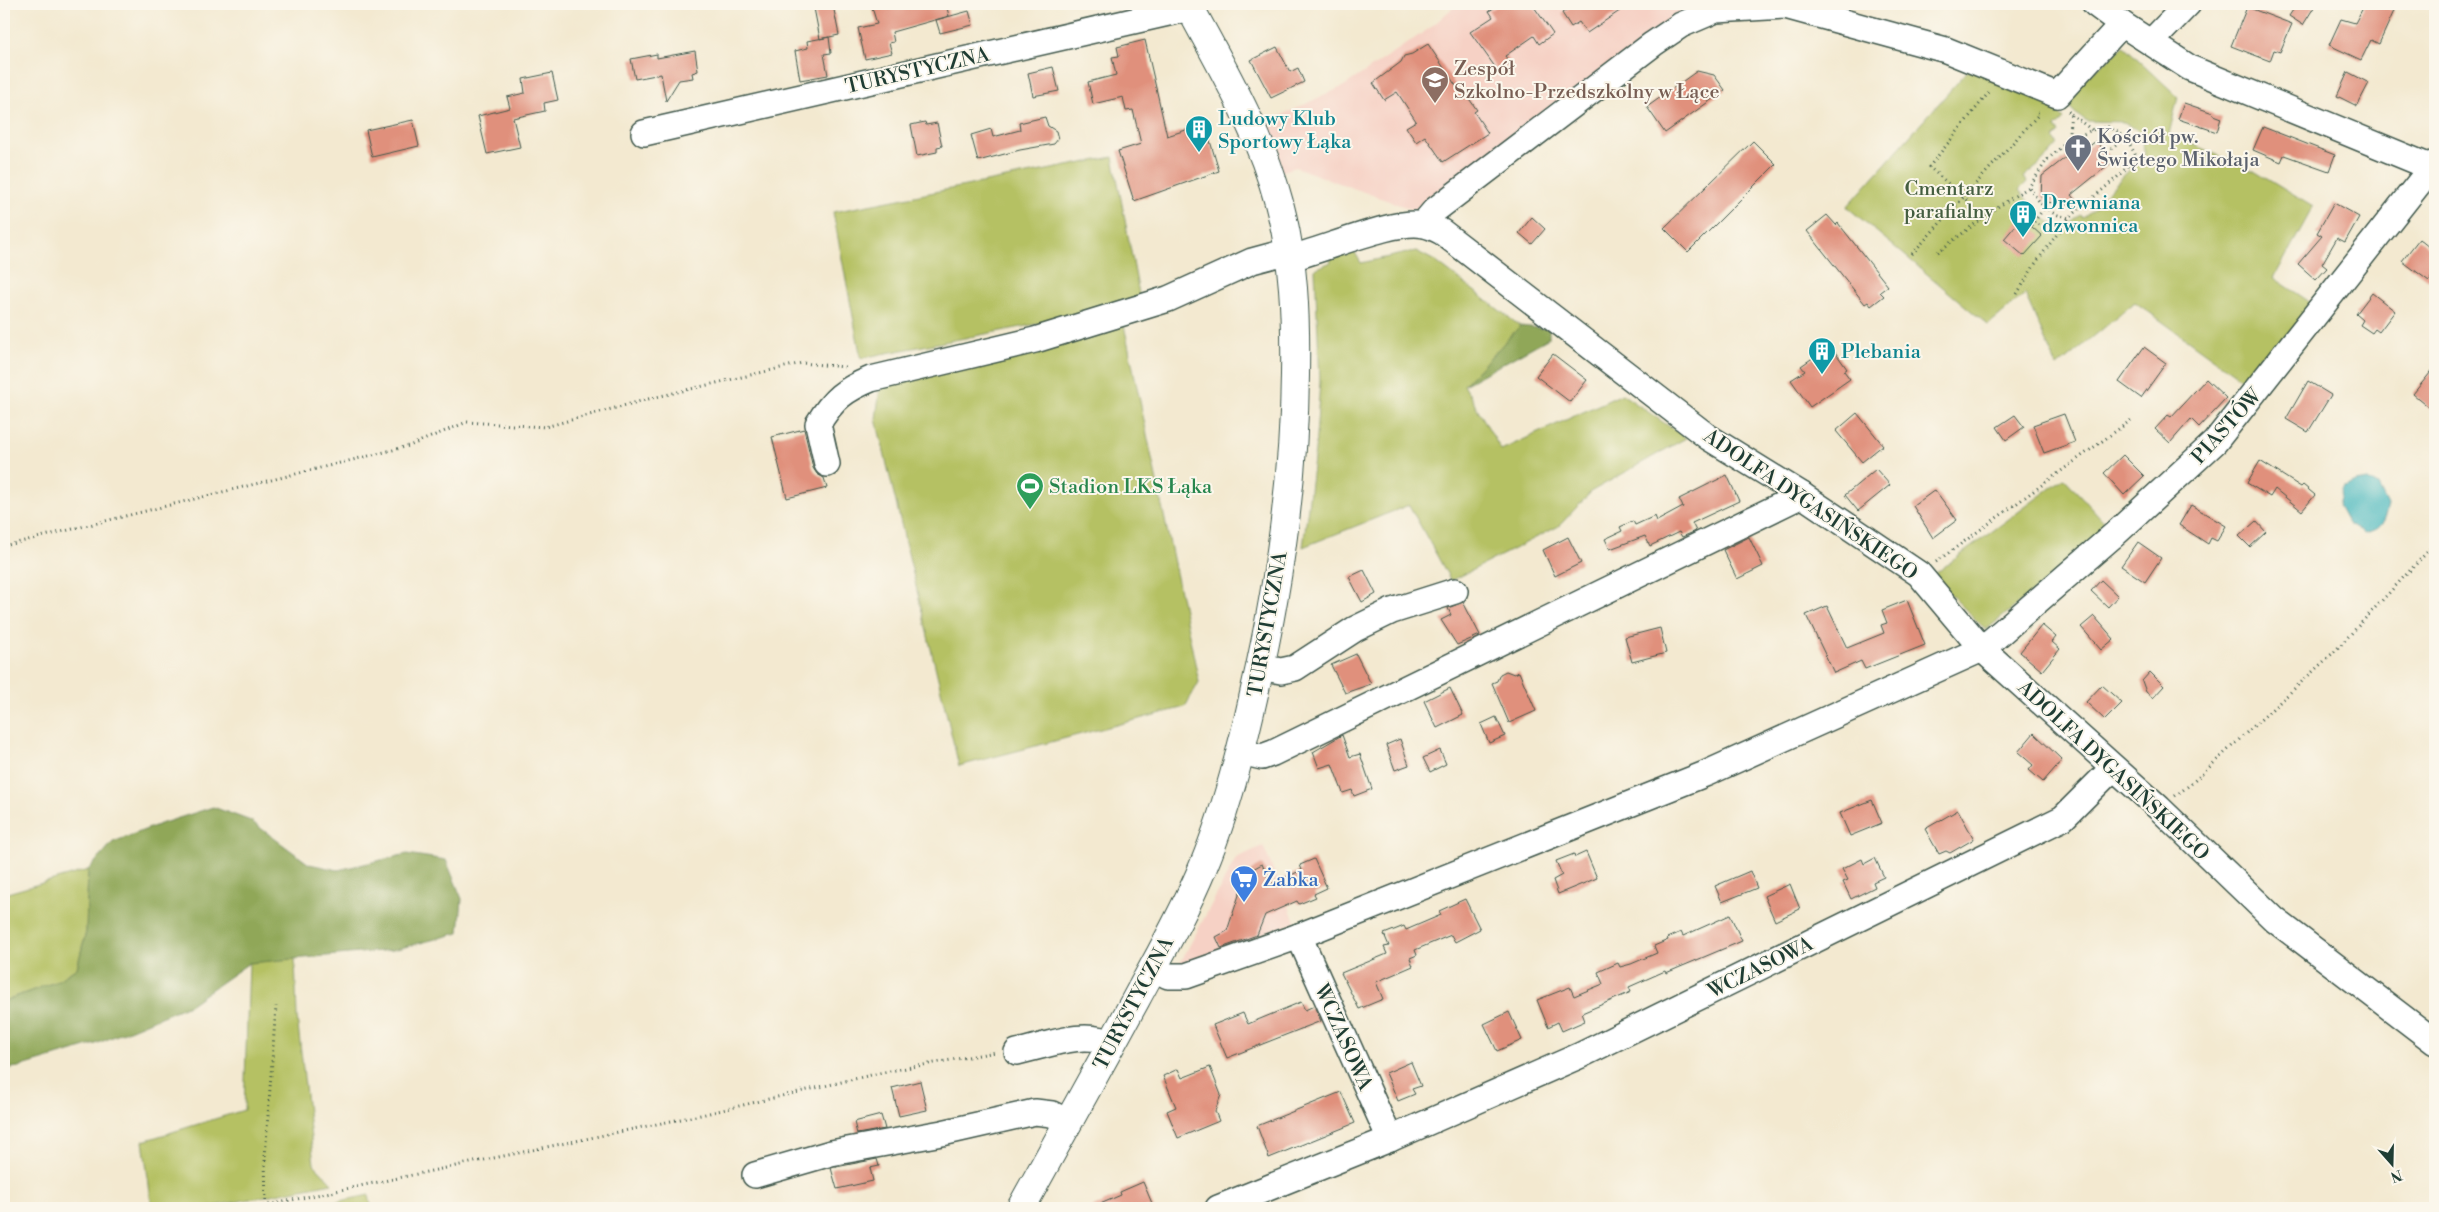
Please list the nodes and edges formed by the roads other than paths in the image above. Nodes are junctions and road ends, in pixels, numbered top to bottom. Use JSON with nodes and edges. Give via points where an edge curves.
{"nodes":[{"id":1,"x":2095,"y":4,"type":"edge"},
{"id":2,"x":2188,"y":4,"type":"edge"},
{"id":3,"x":1189,"y":6,"type":"edge"},
{"id":4,"x":2122,"y":24,"type":"junction"},
{"id":5,"x":2151,"y":42,"type":"junction"},
{"id":6,"x":644,"y":133,"type":"dead end"},
{"id":7,"x":2434,"y":167,"type":"edge"},
{"id":8,"x":1423,"y":224,"type":"junction"},
{"id":9,"x":1290,"y":254,"type":"junction"},
{"id":10,"x":827,"y":464,"type":"dead end"},
{"id":11,"x":1802,"y":494,"type":"junction"},
{"id":12,"x":1455,"y":591,"type":"dead end"},
{"id":13,"x":1982,"y":649,"type":"junction"},
{"id":14,"x":1260,"y":667,"type":"junction"},
{"id":15,"x":1241,"y":752,"type":"junction"},
{"id":16,"x":2113,"y":768,"type":"junction"},
{"id":17,"x":1299,"y":936,"type":"junction"},
{"id":18,"x":1153,"y":968,"type":"junction"},
{"id":19,"x":2435,"y":1042,"type":"edge"},
{"id":20,"x":1112,"y":1044,"type":"junction"},
{"id":21,"x":1017,"y":1052,"type":"road end"},
{"id":22,"x":1068,"y":1122,"type":"junction"},
{"id":23,"x":1390,"y":1139,"type":"junction"},
{"id":24,"x":755,"y":1175,"type":"dead end"},
{"id":25,"x":1021,"y":1208,"type":"edge"},
{"id":26,"x":1218,"y":1208,"type":"edge"}],
"edges":[{"from":1,"to":4,"type":"street"},
{"from":2,"to":5,"type":"street"},
{"from":3,"to":6,"type":"street","name":"TURYSTYCZNA"},
{"from":3,"to":9,"type":"main road","name":"TURYSTYCZNA","via":[[1260,144],[1278,200]]},
{"from":4,"to":5,"type":"street"},
{"from":4,"to":8,"type":"street","via":[[2064,104],[1946,50],[1785,6],[1716,10],[1681,25],[1653,44],[1435,210]]},
{"from":5,"to":7,"type":"street","via":[[2190,68]]},
{"from":7,"to":13,"type":"street","name":"PIASTÓW","via":[[2216,442]]},
{"from":8,"to":9,"type":"street","name":"ADOLFA DYGASIŃSKIEGO","via":[[1396,226],[1319,251]]},
{"from":8,"to":11,"type":"street","name":"ADOLFA DYGASIŃSKIEGO","via":[[1442,232],[1708,437]]},
{"from":9,"to":10,"type":"street","name":"ADOLFA DYGASIŃSKIEGO","via":[[1252,260],[1168,299],[1045,337],[871,379],[852,387],[832,402],[818,424]]},
{"from":9,"to":14,"type":"main road","name":"TURYSTYCZNA","via":[[1296,354],[1290,469],[1279,564]]},
{"from":11,"to":13,"type":"street","name":"ADOLFA DYGASIŃSKIEGO","via":[[1919,574]]},
{"from":11,"to":15,"type":"street","via":[[1273,753],[1262,757]]},
{"from":12,"to":14,"type":"street","via":[[1392,610],[1348,633],[1295,668],[1281,671]]},
{"from":13,"to":16,"type":"street","name":"ADOLFA DYGASIŃSKIEGO"},
{"from":13,"to":17,"type":"street","via":[[1705,774]]},
{"from":14,"to":15,"type":"main road","name":"TURYSTYCZNA"},
{"from":15,"to":18,"type":"main road","name":"TURYSTYCZNA","via":[[1203,868]]},
{"from":16,"to":19,"type":"street","name":"ADOLFA DYGASIŃSKIEGO","via":[[2275,920]]},
{"from":16,"to":23,"type":"street","name":"WCZASOWA","via":[[2063,818],[1581,1055]]},
{"from":17,"to":18,"type":"street","via":[[1186,976],[1168,976]]},
{"from":17,"to":23,"type":"street","name":"WCZASOWA"},
{"from":18,"to":20,"type":"main road","name":"TURYSTYCZNA"},
{"from":20,"to":21,"type":"street","via":[[1097,1038],[1080,1038]]},
{"from":20,"to":22,"type":"main road","name":"TURYSTYCZNA"},
{"from":22,"to":24,"type":"street","via":[[1052,1114],[1035,1112],[831,1153]]},
{"from":22,"to":25,"type":"main road","name":"TURYSTYCZNA"},
{"from":23,"to":26,"type":"street","name":"WCZASOWA"}]}
